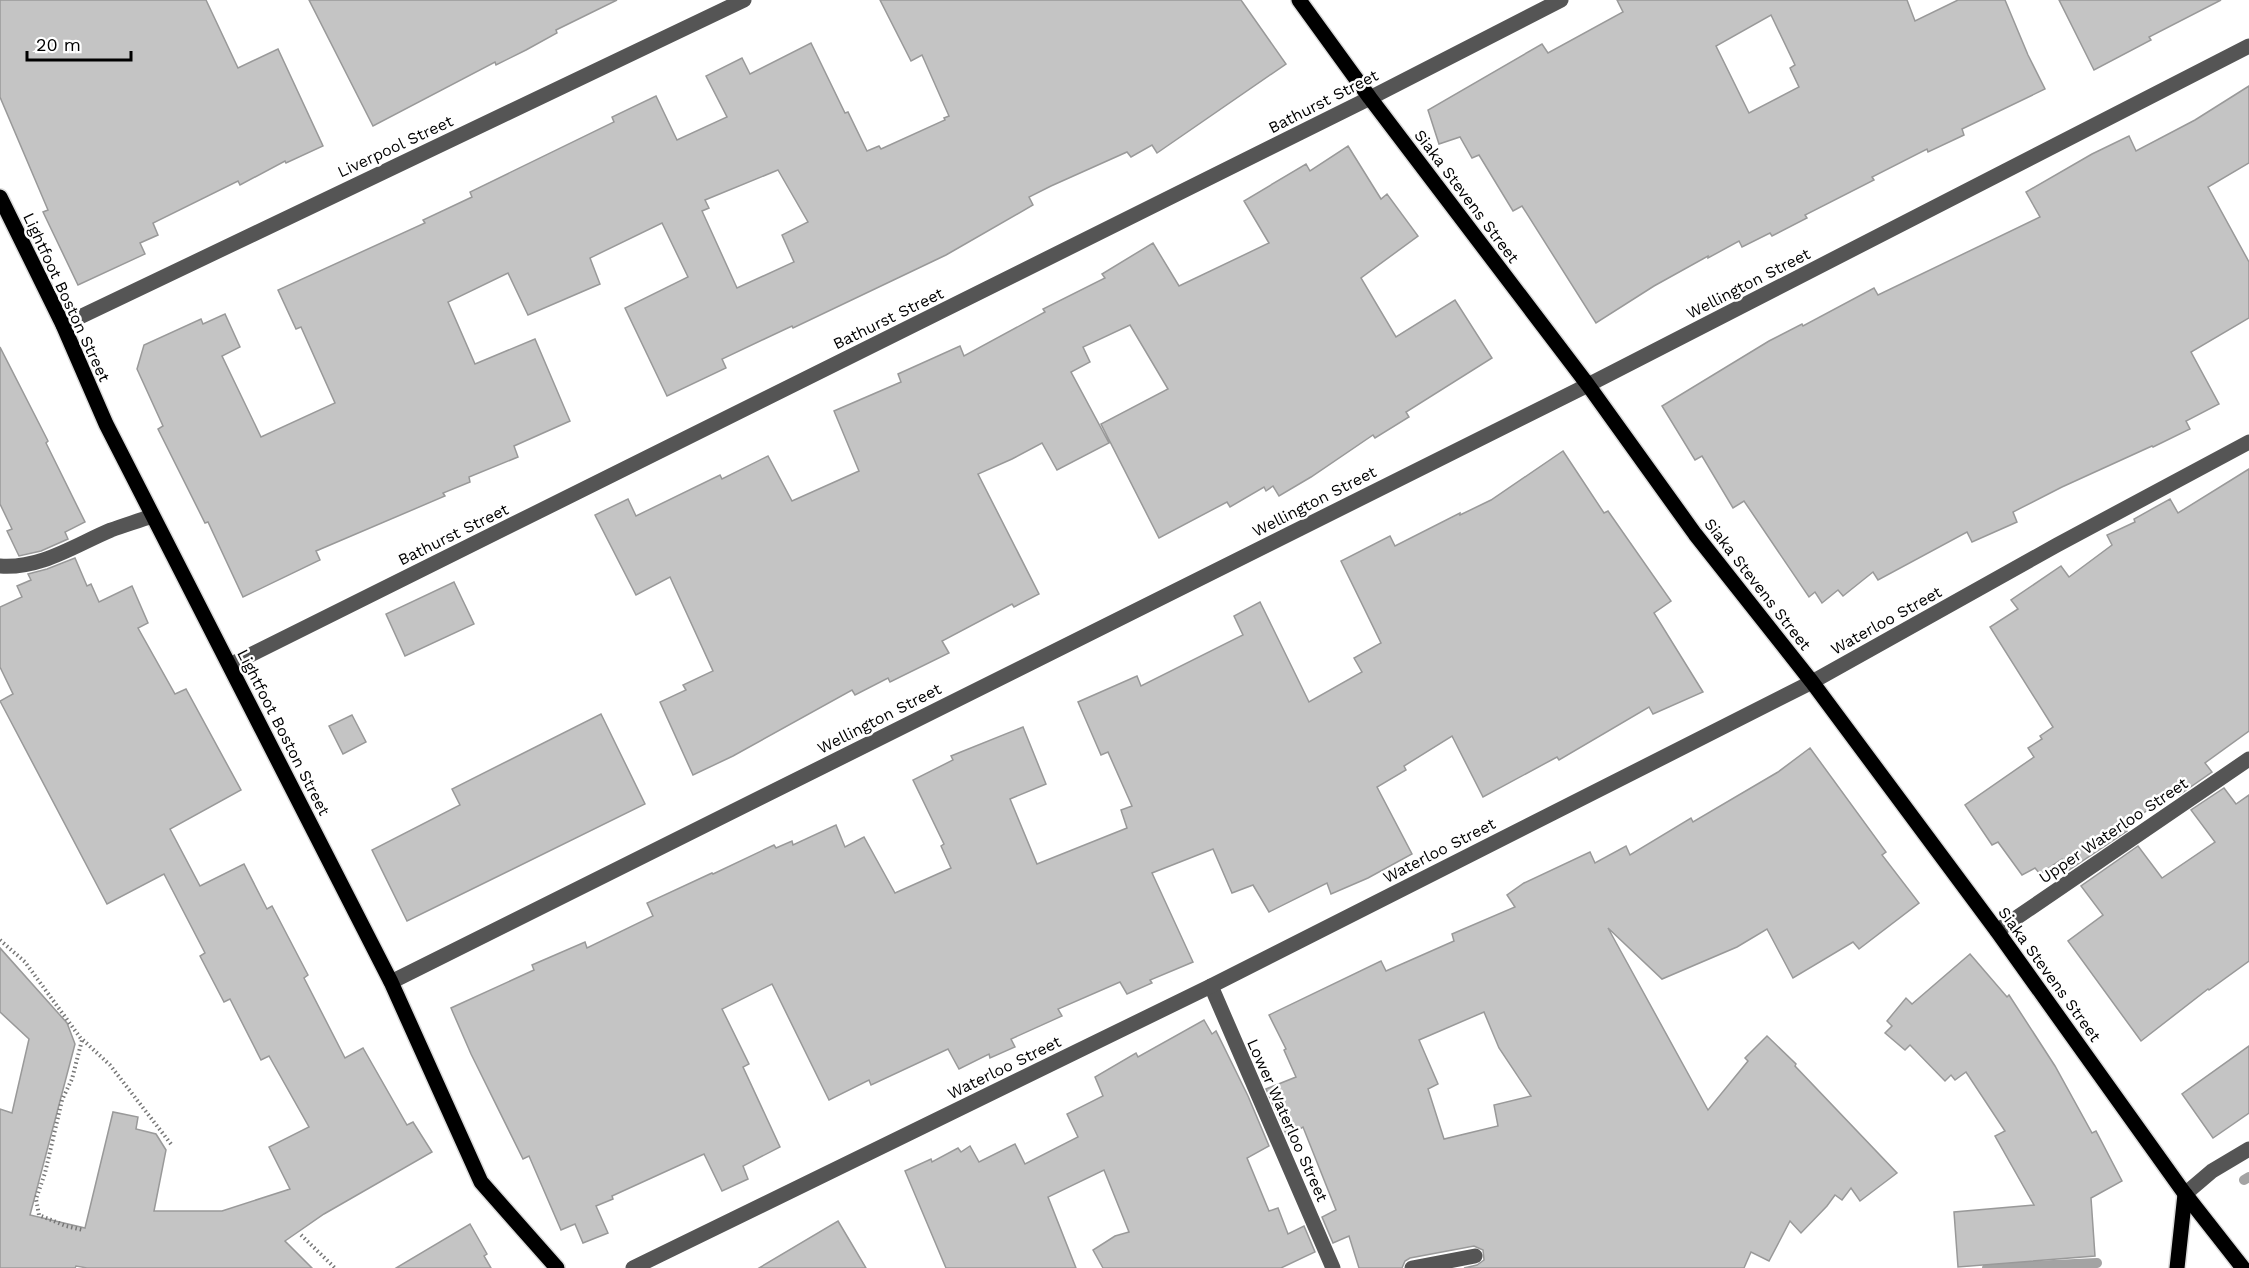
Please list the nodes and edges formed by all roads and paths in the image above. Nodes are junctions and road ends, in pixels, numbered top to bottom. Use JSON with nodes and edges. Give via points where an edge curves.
{"nodes":[{"id":1,"x":744,"y":0,"type":"edge"},
{"id":2,"x":1299,"y":0,"type":"edge"},
{"id":3,"x":1561,"y":0,"type":"edge"},
{"id":4,"x":2249,"y":46,"type":"edge"},
{"id":5,"x":1370,"y":98,"type":"junction"},
{"id":6,"x":0,"y":197,"type":"edge"},
{"id":7,"x":63,"y":325,"type":"junction"},
{"id":8,"x":1588,"y":385,"type":"junction"},
{"id":9,"x":2249,"y":442,"type":"edge"},
{"id":10,"x":152,"y":516,"type":"junction"},
{"id":11,"x":0,"y":566,"type":"edge"},
{"id":12,"x":230,"y":665,"type":"junction"},
{"id":13,"x":1812,"y":682,"type":"junction"},
{"id":14,"x":2249,"y":759,"type":"edge"},
{"id":15,"x":1997,"y":931,"type":"junction"},
{"id":16,"x":0,"y":940,"type":"edge"},
{"id":17,"x":391,"y":982,"type":"junction"},
{"id":18,"x":1210,"y":986,"type":"junction"},
{"id":19,"x":82,"y":1040,"type":"junction"},
{"id":20,"x":171,"y":1144,"type":"dead end"},
{"id":21,"x":2249,"y":1149,"type":"edge"},
{"id":22,"x":2185,"y":1194,"type":"junction"},
{"id":23,"x":83,"y":1230,"type":"dead end"},
{"id":24,"x":301,"y":1235,"type":"dead end"},
{"id":25,"x":1475,"y":1256,"type":"dead end"},
{"id":26,"x":334,"y":1268,"type":"edge"},
{"id":27,"x":557,"y":1268,"type":"edge"},
{"id":28,"x":633,"y":1268,"type":"edge"},
{"id":29,"x":1333,"y":1268,"type":"edge"},
{"id":30,"x":1412,"y":1268,"type":"edge"},
{"id":31,"x":2177,"y":1268,"type":"edge"},
{"id":32,"x":2243,"y":1268,"type":"edge"}],
"edges":[{"from":1,"to":7,"type":"street","name":"Liverpool Street"},
{"from":2,"to":5,"type":"main road","name":"Siaka Stevens Street"},
{"from":3,"to":5,"type":"street","name":"Bathurst Street"},
{"from":4,"to":8,"type":"street","name":"Wellington Street"},
{"from":5,"to":8,"type":"main road","name":"Siaka Stevens Street"},
{"from":5,"to":12,"type":"street","name":"Bathurst Street"},
{"from":6,"to":7,"type":"main road","name":"Lightfoot Boston Street"},
{"from":7,"to":10,"type":"main road","name":"Lightfoot Boston Street"},
{"from":8,"to":13,"type":"main road","name":"Siaka Stevens Street","via":[[1695,534]]},
{"from":8,"to":17,"type":"street","name":"Wellington Street"},
{"from":9,"to":13,"type":"street","name":"Waterloo Street"},
{"from":10,"to":11,"type":"street","via":[[24,567]]},
{"from":10,"to":12,"type":"main road","name":"Lightfoot Boston Street"},
{"from":12,"to":17,"type":"main road","name":"Lightfoot Boston Street"},
{"from":13,"to":15,"type":"main road","name":"Siaka Stevens Street"},
{"from":13,"to":18,"type":"street","name":"Waterloo Street"},
{"from":14,"to":15,"type":"street","name":"Upper Waterloo Street"},
{"from":15,"to":22,"type":"main road","name":"Siaka Stevens Street"},
{"from":16,"to":19,"type":"path","via":[[25,962]]},
{"from":17,"to":27,"type":"main road","name":"Lightfoot Boston Street","via":[[481,1182]]},
{"from":18,"to":28,"type":"street","name":"Waterloo Street"},
{"from":18,"to":29,"type":"street","name":"Lower Waterloo Street"},
{"from":19,"to":20,"type":"path","via":[[110,1065]]},
{"from":19,"to":23,"type":"path","via":[[36,1199],[39,1215]]},
{"from":21,"to":22,"type":"street","via":[[2212,1171]]},
{"from":22,"to":31,"type":"main road"},
{"from":22,"to":32,"type":"main road","name":"Siaka Stevens Street"},
{"from":24,"to":26,"type":"path"},
{"from":25,"to":30,"type":"street"}]}
